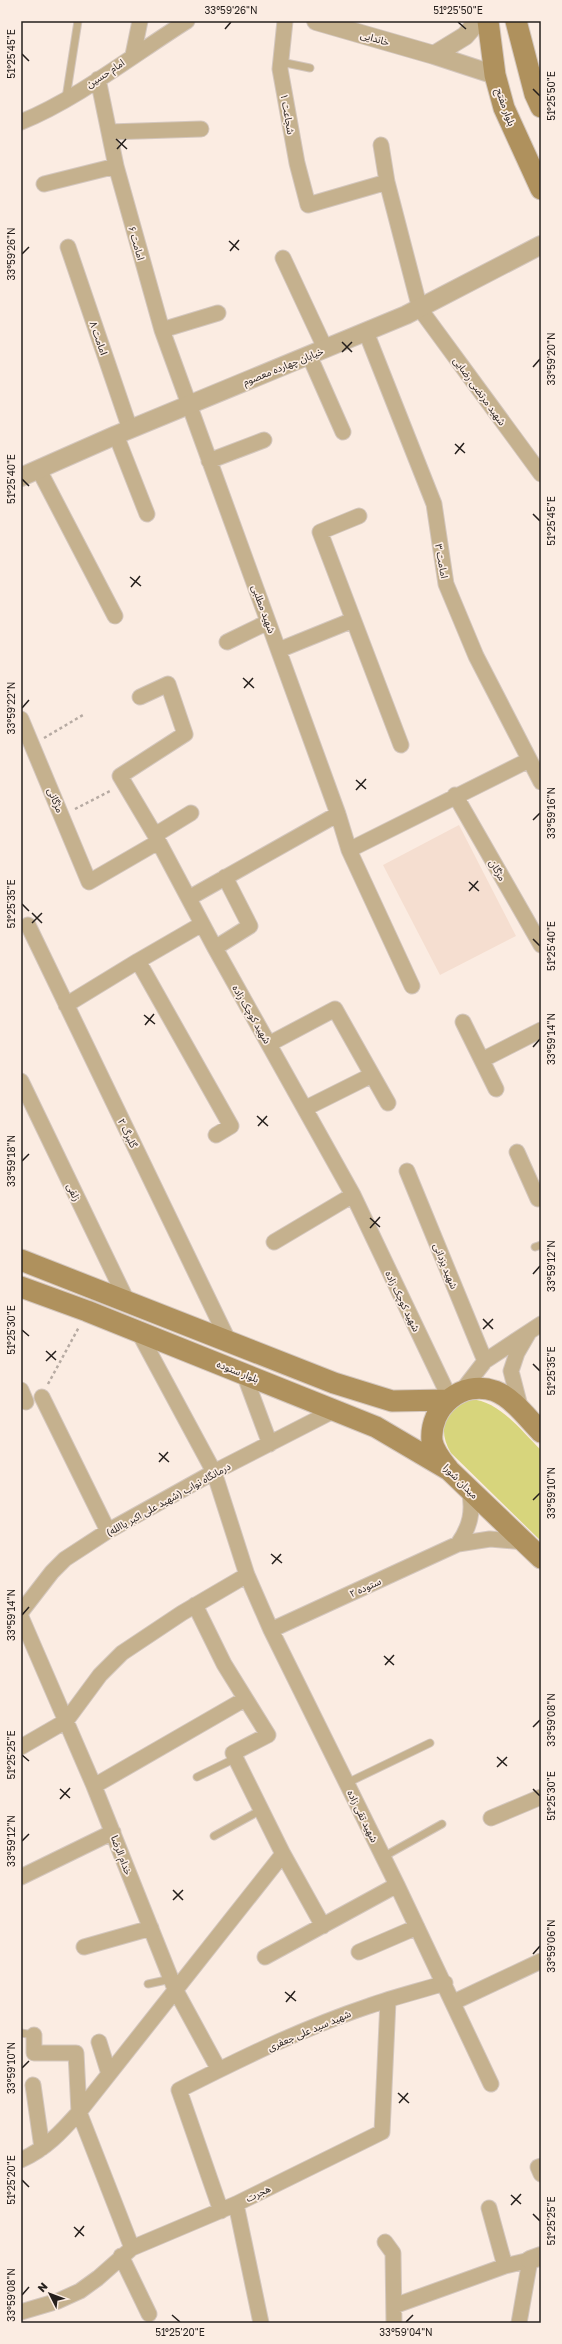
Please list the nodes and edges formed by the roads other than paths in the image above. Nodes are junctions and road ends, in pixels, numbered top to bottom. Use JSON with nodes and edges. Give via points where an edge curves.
{"nodes":[{"id":1,"x":78,"y":21,"type":"edge"},
{"id":2,"x":140,"y":21,"type":"edge"},
{"id":3,"x":187,"y":21,"type":"edge"},
{"id":4,"x":285,"y":21,"type":"edge"},
{"id":5,"x":316,"y":21,"type":"edge"},
{"id":6,"x":478,"y":21,"type":"edge"},
{"id":7,"x":488,"y":21,"type":"edge"},
{"id":8,"x":516,"y":21,"type":"edge"},
{"id":9,"x":133,"y":55,"type":"junction"},
{"id":10,"x":434,"y":55,"type":"junction"},
{"id":11,"x":281,"y":62,"type":"junction"},
{"id":12,"x":310,"y":68,"type":"dead end"},
{"id":13,"x":495,"y":75,"type":"junction"},
{"id":14,"x":98,"y":79,"type":"junction"},
{"id":15,"x":66,"y":98,"type":"junction"},
{"id":16,"x":541,"y":107,"type":"edge"},
{"id":17,"x":21,"y":122,"type":"edge"},
{"id":18,"x":201,"y":130,"type":"dead end"},
{"id":19,"x":109,"y":132,"type":"junction"},
{"id":20,"x":381,"y":145,"type":"dead end"},
{"id":21,"x":116,"y":166,"type":"junction"},
{"id":22,"x":387,"y":182,"type":"junction"},
{"id":23,"x":44,"y":184,"type":"dead end"},
{"id":24,"x":541,"y":188,"type":"edge"},
{"id":25,"x":541,"y":193,"type":"edge"},
{"id":26,"x":541,"y":245,"type":"edge"},
{"id":27,"x":68,"y":247,"type":"dead end"},
{"id":28,"x":283,"y":258,"type":"dead end"},
{"id":29,"x":420,"y":309,"type":"junction"},
{"id":30,"x":218,"y":313,"type":"dead end"},
{"id":31,"x":162,"y":330,"type":"junction"},
{"id":32,"x":366,"y":332,"type":"junction"},
{"id":33,"x":317,"y":352,"type":"junction"},
{"id":34,"x":189,"y":405,"type":"junction"},
{"id":35,"x":123,"y":432,"type":"junction"},
{"id":36,"x":343,"y":432,"type":"dead end"},
{"id":37,"x":264,"y":440,"type":"dead end"},
{"id":38,"x":209,"y":461,"type":"junction"},
{"id":39,"x":39,"y":470,"type":"junction"},
{"id":40,"x":541,"y":474,"type":"edge"},
{"id":41,"x":21,"y":477,"type":"edge"},
{"id":42,"x":148,"y":514,"type":"dead end"},
{"id":43,"x":359,"y":516,"type":"dead end"},
{"id":44,"x":115,"y":616,"type":"dead end"},
{"id":45,"x":353,"y":620,"type":"junction"},
{"id":46,"x":268,"y":622,"type":"junction"},
{"id":47,"x":227,"y":642,"type":"dead end"},
{"id":48,"x":279,"y":650,"type":"junction"},
{"id":49,"x":140,"y":697,"type":"dead end"},
{"id":50,"x":21,"y":719,"type":"edge"},
{"id":51,"x":401,"y":746,"type":"dead end"},
{"id":52,"x":529,"y":760,"type":"junction"},
{"id":53,"x":541,"y":782,"type":"edge"},
{"id":54,"x":455,"y":796,"type":"junction"},
{"id":55,"x":191,"y":813,"type":"dead end"},
{"id":56,"x":338,"y":814,"type":"junction"},
{"id":57,"x":156,"y":839,"type":"junction"},
{"id":58,"x":349,"y":850,"type":"junction"},
{"id":59,"x":225,"y":877,"type":"junction"},
{"id":60,"x":189,"y":898,"type":"junction"},
{"id":61,"x":202,"y":924,"type":"junction"},
{"id":62,"x":28,"y":925,"type":"dead end"},
{"id":63,"x":541,"y":945,"type":"edge"},
{"id":64,"x":215,"y":948,"type":"junction"},
{"id":65,"x":138,"y":961,"type":"junction"},
{"id":66,"x":412,"y":986,"type":"dead end"},
{"id":67,"x":66,"y":1005,"type":"junction"},
{"id":68,"x":463,"y":1022,"type":"dead end"},
{"id":69,"x":541,"y":1030,"type":"edge"},
{"id":70,"x":269,"y":1044,"type":"junction"},
{"id":71,"x":482,"y":1060,"type":"junction"},
{"id":72,"x":372,"y":1075,"type":"junction"},
{"id":73,"x":21,"y":1081,"type":"edge"},
{"id":74,"x":496,"y":1089,"type":"dead end"},
{"id":75,"x":388,"y":1103,"type":"dead end"},
{"id":76,"x":306,"y":1108,"type":"junction"},
{"id":77,"x":216,"y":1135,"type":"dead end"},
{"id":78,"x":517,"y":1152,"type":"dead end"},
{"id":79,"x":407,"y":1171,"type":"dead end"},
{"id":80,"x":353,"y":1195,"type":"junction"},
{"id":81,"x":541,"y":1198,"type":"edge"},
{"id":82,"x":274,"y":1242,"type":"dead end"},
{"id":83,"x":21,"y":1260,"type":"edge"},
{"id":84,"x":21,"y":1287,"type":"edge"},
{"id":85,"x":128,"y":1302,"type":"junction"},
{"id":86,"x":536,"y":1327,"type":"edge"},
{"id":87,"x":138,"y":1331,"type":"junction"},
{"id":88,"x":229,"y":1342,"type":"junction"},
{"id":89,"x":485,"y":1360,"type":"junction"},
{"id":90,"x":244,"y":1374,"type":"junction"},
{"id":91,"x":454,"y":1396,"type":"junction"},
{"id":92,"x":42,"y":1397,"type":"road end"},
{"id":93,"x":335,"y":1410,"type":"junction"},
{"id":94,"x":522,"y":1413,"type":"junction"},
{"id":95,"x":541,"y":1432,"type":"edge"},
{"id":96,"x":270,"y":1444,"type":"junction"},
{"id":97,"x":448,"y":1470,"type":"junction"},
{"id":98,"x":214,"y":1472,"type":"junction"},
{"id":99,"x":469,"y":1490,"type":"junction"},
{"id":100,"x":108,"y":1531,"type":"junction"},
{"id":101,"x":524,"y":1542,"type":"junction"},
{"id":102,"x":458,"y":1544,"type":"junction"},
{"id":103,"x":541,"y":1558,"type":"edge"},
{"id":104,"x":247,"y":1575,"type":"junction"},
{"id":105,"x":195,"y":1605,"type":"junction"},
{"id":106,"x":21,"y":1612,"type":"edge"},
{"id":107,"x":21,"y":1617,"type":"edge"},
{"id":108,"x":271,"y":1630,"type":"junction"},
{"id":109,"x":245,"y":1699,"type":"junction"},
{"id":110,"x":66,"y":1721,"type":"junction"},
{"id":111,"x":430,"y":1743,"type":"dead end"},
{"id":112,"x":21,"y":1747,"type":"edge"},
{"id":113,"x":236,"y":1758,"type":"junction"},
{"id":114,"x":197,"y":1777,"type":"dead end"},
{"id":115,"x":347,"y":1783,"type":"junction"},
{"id":116,"x":94,"y":1786,"type":"junction"},
{"id":117,"x":541,"y":1797,"type":"edge"},
{"id":118,"x":262,"y":1810,"type":"junction"},
{"id":119,"x":491,"y":1818,"type":"dead end"},
{"id":120,"x":442,"y":1824,"type":"dead end"},
{"id":121,"x":113,"y":1832,"type":"junction"},
{"id":122,"x":214,"y":1836,"type":"dead end"},
{"id":123,"x":283,"y":1854,"type":"junction"},
{"id":124,"x":383,"y":1857,"type":"junction"},
{"id":125,"x":21,"y":1877,"type":"edge"},
{"id":126,"x":397,"y":1885,"type":"junction"},
{"id":127,"x":323,"y":1926,"type":"junction"},
{"id":128,"x":417,"y":1927,"type":"junction"},
{"id":129,"x":151,"y":1928,"type":"junction"},
{"id":130,"x":84,"y":1947,"type":"dead end"},
{"id":131,"x":359,"y":1952,"type":"dead end"},
{"id":132,"x":265,"y":1957,"type":"dead end"},
{"id":133,"x":541,"y":1961,"type":"edge"},
{"id":134,"x":445,"y":1983,"type":"junction"},
{"id":135,"x":148,"y":1984,"type":"dead end"},
{"id":136,"x":173,"y":1984,"type":"junction"},
{"id":137,"x":388,"y":2001,"type":"junction"},
{"id":138,"x":454,"y":2002,"type":"junction"},
{"id":139,"x":27,"y":2034,"type":"edge"},
{"id":140,"x":99,"y":2042,"type":"dead end"},
{"id":141,"x":219,"y":2070,"type":"junction"},
{"id":142,"x":109,"y":2074,"type":"junction"},
{"id":143,"x":33,"y":2084,"type":"dead end"},
{"id":144,"x":491,"y":2084,"type":"dead end"},
{"id":145,"x":79,"y":2112,"type":"junction"},
{"id":146,"x":42,"y":2148,"type":"junction"},
{"id":147,"x":21,"y":2160,"type":"edge"},
{"id":148,"x":541,"y":2166,"type":"edge"},
{"id":149,"x":541,"y":2174,"type":"edge"},
{"id":150,"x":236,"y":2204,"type":"junction"},
{"id":151,"x":488,"y":2208,"type":"dead end"},
{"id":152,"x":221,"y":2211,"type":"junction"},
{"id":153,"x":386,"y":2242,"type":"dead end"},
{"id":154,"x":127,"y":2252,"type":"junction"},
{"id":155,"x":536,"y":2258,"type":"edge"},
{"id":156,"x":505,"y":2266,"type":"junction"},
{"id":157,"x":394,"y":2306,"type":"junction"},
{"id":158,"x":21,"y":2312,"type":"edge"},
{"id":159,"x":149,"y":2314,"type":"dead end"},
{"id":160,"x":261,"y":2323,"type":"edge"},
{"id":161,"x":394,"y":2323,"type":"edge"},
{"id":162,"x":519,"y":2323,"type":"edge"}],
"edges":[{"from":1,"to":15,"type":"lane"},
{"from":2,"to":9,"type":"street"},
{"from":3,"to":9,"type":"street","name":"امام حسین"},
{"from":4,"to":11,"type":"street","name":"شجاعت ۱"},
{"from":5,"to":10,"type":"street","name":"خاندایی"},
{"from":6,"to":10,"type":"street","via":[[465,36]]},
{"from":7,"to":13,"type":"main road","name":"بلوار مفتح"},
{"from":8,"to":16,"type":"main road","via":[[535,94]]},
{"from":9,"to":14,"type":"street","name":"امام حسین"},
{"from":10,"to":13,"type":"street","name":"خاندایی"},
{"from":11,"to":12,"type":"lane"},
{"from":11,"to":22,"type":"street","name":"شجاعت ۱","via":[[280,69],[297,163],[308,205]]},
{"from":13,"to":24,"type":"main road","name":"بلوار مفتح","via":[[504,108]]},
{"from":14,"to":15,"type":"street","name":"امام حسین"},
{"from":14,"to":19,"type":"street","name":"امامت ۶"},
{"from":15,"to":17,"type":"street","name":"امام حسین"},
{"from":18,"to":19,"type":"street"},
{"from":19,"to":21,"type":"street","name":"امامت ۶"},
{"from":20,"to":22,"type":"street"},
{"from":21,"to":23,"type":"street"},
{"from":21,"to":31,"type":"street","name":"امامت ۶"},
{"from":22,"to":29,"type":"street"},
{"from":24,"to":25,"type":"main road"},
{"from":26,"to":29,"type":"street","name":"خیابان چهارده معصوم"},
{"from":27,"to":35,"type":"street","name":"امامت ۸"},
{"from":28,"to":33,"type":"street"},
{"from":29,"to":32,"type":"street","name":"خیابان چهارده معصوم"},
{"from":29,"to":40,"type":"street","name":"شهید مرتضی رضایی"},
{"from":30,"to":31,"type":"street"},
{"from":31,"to":34,"type":"street","name":"امامت ۶"},
{"from":32,"to":33,"type":"street","name":"خیابان چهارده معصوم"},
{"from":32,"to":52,"type":"street","name":"امامت ۳","via":[[435,509],[446,584],[476,656]]},
{"from":33,"to":34,"type":"street","name":"خیابان چهارده معصوم"},
{"from":33,"to":36,"type":"street"},
{"from":34,"to":35,"type":"street","name":"خیابان چهارده معصوم"},
{"from":34,"to":38,"type":"street","name":"شهید مطلبی"},
{"from":35,"to":39,"type":"street","name":"خیابان چهارده معصوم"},
{"from":35,"to":42,"type":"street","name":"امامت ۸"},
{"from":37,"to":38,"type":"street"},
{"from":38,"to":46,"type":"street","name":"شهید مطلبی"},
{"from":39,"to":41,"type":"street","name":"خیابان چهارده معصوم"},
{"from":39,"to":44,"type":"street"},
{"from":43,"to":45,"type":"street","via":[[320,532]]},
{"from":45,"to":48,"type":"street"},
{"from":45,"to":51,"type":"street"},
{"from":46,"to":47,"type":"street"},
{"from":46,"to":48,"type":"street","name":"شهید مطلبی"},
{"from":48,"to":56,"type":"street","name":"شهید مطلبی"},
{"from":49,"to":57,"type":"street","name":"شهید کوچک زاده","via":[[168,684],[185,734],[120,776]]},
{"from":50,"to":57,"type":"street","name":"مژگانی","via":[[89,882]]},
{"from":52,"to":53,"type":"street","name":"امامت ۳"},
{"from":52,"to":54,"type":"street"},
{"from":54,"to":58,"type":"street"},
{"from":54,"to":63,"type":"street","name":"مژگان"},
{"from":55,"to":57,"type":"street"},
{"from":56,"to":58,"type":"street","name":"شهید مطلبی"},
{"from":56,"to":59,"type":"street"},
{"from":57,"to":60,"type":"street","name":"شهید کوچک زاده"},
{"from":58,"to":66,"type":"street","name":"شهید مطلبی"},
{"from":59,"to":60,"type":"street"},
{"from":59,"to":64,"type":"street","via":[[250,926]]},
{"from":60,"to":61,"type":"street","name":"شهید کوچک زاده"},
{"from":61,"to":64,"type":"street","name":"شهید کوچک زاده"},
{"from":61,"to":65,"type":"street"},
{"from":62,"to":67,"type":"street","name":"گلبرگ ۲"},
{"from":64,"to":70,"type":"street","name":"شهید کوچک زاده"},
{"from":65,"to":67,"type":"street"},
{"from":65,"to":77,"type":"street","via":[[231,1126]]},
{"from":67,"to":88,"type":"street","name":"گلبرگ ۲"},
{"from":68,"to":71,"type":"street"},
{"from":69,"to":71,"type":"street"},
{"from":70,"to":72,"type":"street","via":[[335,1009]]},
{"from":70,"to":76,"type":"street","name":"شهید کوچک زاده"},
{"from":71,"to":74,"type":"street"},
{"from":72,"to":75,"type":"street"},
{"from":72,"to":76,"type":"street"},
{"from":73,"to":85,"type":"street","name":"زلفی"},
{"from":76,"to":80,"type":"street","name":"شهید کوچک زاده"},
{"from":78,"to":81,"type":"street","via":[[538,1199]]},
{"from":79,"to":89,"type":"street","name":"شهید یزدانی"},
{"from":80,"to":82,"type":"street"},
{"from":80,"to":91,"type":"street","name":"شهید کوچک زاده","via":[[444,1386]]},
{"from":83,"to":85,"type":"main road"},
{"from":84,"to":87,"type":"main road","name":"بلوار ستوده"},
{"from":85,"to":88,"type":"main road"},
{"from":86,"to":89,"type":"street"},
{"from":86,"to":94,"type":"street","via":[[517,1353],[511,1371]]},
{"from":87,"to":90,"type":"main road","name":"بلوار ستوده"},
{"from":87,"to":98,"type":"street","name":"شهید تقی زاده"},
{"from":88,"to":91,"type":"main road","via":[[334,1383],[392,1401]]},
{"from":89,"to":91,"type":"street"},
{"from":90,"to":93,"type":"main road","name":"بلوار ستوده"},
{"from":90,"to":96,"type":"street"},
{"from":91,"to":94,"type":"main road","via":[[477,1389],[495,1392],[505,1397]]},
{"from":91,"to":97,"type":"main road","name":"میدان شورا","via":[[438,1413],[432,1430],[436,1453]]},
{"from":92,"to":100,"type":"street"},
{"from":93,"to":96,"type":"street","name":"درمانگاه نواب (شهید علی اکبر یاالله)"},
{"from":93,"to":97,"type":"main road","name":"بلوار ستوده","via":[[376,1427]]},
{"from":94,"to":95,"type":"main road"},
{"from":96,"to":98,"type":"street","name":"درمانگاه نواب (شهید علی اکبر یاالله)"},
{"from":97,"to":99,"type":"main road","name":"میدان شورا"},
{"from":98,"to":100,"type":"street","name":"درمانگاه نواب (شهید علی اکبر یاالله)"},
{"from":98,"to":104,"type":"street","name":"شهید تقی زاده"},
{"from":99,"to":101,"type":"main road","name":"میدان شورا"},
{"from":99,"to":102,"type":"street","via":[[472,1501],[471,1516],[466,1533]]},
{"from":100,"to":106,"type":"street","name":"درمانگاه نواب (شهید علی اکبر یاالله)","via":[[65,1560],[52,1572]]},
{"from":101,"to":102,"type":"street","name":"ستوده ۲","via":[[490,1539]]},
{"from":101,"to":103,"type":"main road","name":"میدان شورا"},
{"from":102,"to":108,"type":"street","name":"ستوده ۲"},
{"from":104,"to":105,"type":"street"},
{"from":104,"to":108,"type":"street","name":"شهید تقی زاده"},
{"from":105,"to":109,"type":"street","via":[[224,1664]]},
{"from":105,"to":110,"type":"street","via":[[122,1653],[100,1674]]},
{"from":107,"to":110,"type":"street","name":"خدام الرضا"},
{"from":108,"to":115,"type":"street","name":"شهید تقی زاده"},
{"from":109,"to":113,"type":"street","via":[[268,1735],[233,1753]]},
{"from":109,"to":116,"type":"street"},
{"from":110,"to":112,"type":"street"},
{"from":110,"to":116,"type":"street","name":"خدام الرضا"},
{"from":111,"to":115,"type":"lane"},
{"from":113,"to":114,"type":"lane"},
{"from":113,"to":118,"type":"street"},
{"from":115,"to":124,"type":"street","name":"شهید تقی زاده"},
{"from":116,"to":121,"type":"street","name":"خدام الرضا"},
{"from":117,"to":119,"type":"street"},
{"from":118,"to":122,"type":"lane"},
{"from":118,"to":123,"type":"street"},
{"from":120,"to":124,"type":"lane"},
{"from":121,"to":125,"type":"street"},
{"from":121,"to":129,"type":"street","name":"خدام الرضا"},
{"from":123,"to":127,"type":"street"},
{"from":123,"to":136,"type":"street"},
{"from":124,"to":126,"type":"street","name":"شهید تقی زاده"},
{"from":126,"to":127,"type":"street"},
{"from":126,"to":128,"type":"street","name":"شهید تقی زاده"},
{"from":127,"to":132,"type":"street"},
{"from":128,"to":131,"type":"street"},
{"from":128,"to":134,"type":"street","name":"شهید تقی زاده"},
{"from":129,"to":130,"type":"street"},
{"from":129,"to":136,"type":"street","name":"خدام الرضا"},
{"from":133,"to":138,"type":"street"},
{"from":134,"to":137,"type":"street","name":"شهید سید علی جعفری"},
{"from":134,"to":138,"type":"street","name":"شهید تقی زاده"},
{"from":135,"to":136,"type":"lane"},
{"from":136,"to":141,"type":"street","name":"خدام الرضا"},
{"from":136,"to":142,"type":"street"},
{"from":137,"to":141,"type":"street","name":"شهید سید علی جعفری","via":[[324,2024]]},
{"from":137,"to":150,"type":"street","name":"هجرت","via":[[382,2132]]},
{"from":138,"to":144,"type":"street","name":"شهید تقی زاده"},
{"from":139,"to":145,"type":"street","via":[[34,2053],[76,2053]]},
{"from":140,"to":142,"type":"street"},
{"from":141,"to":152,"type":"street","name":"شهید سید علی جعفری","via":[[179,2090]]},
{"from":142,"to":145,"type":"street"},
{"from":143,"to":146,"type":"street"},
{"from":145,"to":146,"type":"street","via":[[55,2139]]},
{"from":145,"to":154,"type":"street"},
{"from":146,"to":147,"type":"street"},
{"from":148,"to":149,"type":"street","via":[[538,2167]]},
{"from":150,"to":152,"type":"street","name":"هجرت"},
{"from":150,"to":160,"type":"street"},
{"from":151,"to":156,"type":"street"},
{"from":152,"to":154,"type":"street","name":"هجرت"},
{"from":153,"to":157,"type":"street","via":[[393,2253]]},
{"from":154,"to":158,"type":"street","via":[[80,2291],[58,2301]]},
{"from":154,"to":159,"type":"street"},
{"from":155,"to":156,"type":"street"},
{"from":155,"to":162,"type":"street"},
{"from":156,"to":157,"type":"street"},
{"from":157,"to":161,"type":"street"}]}
